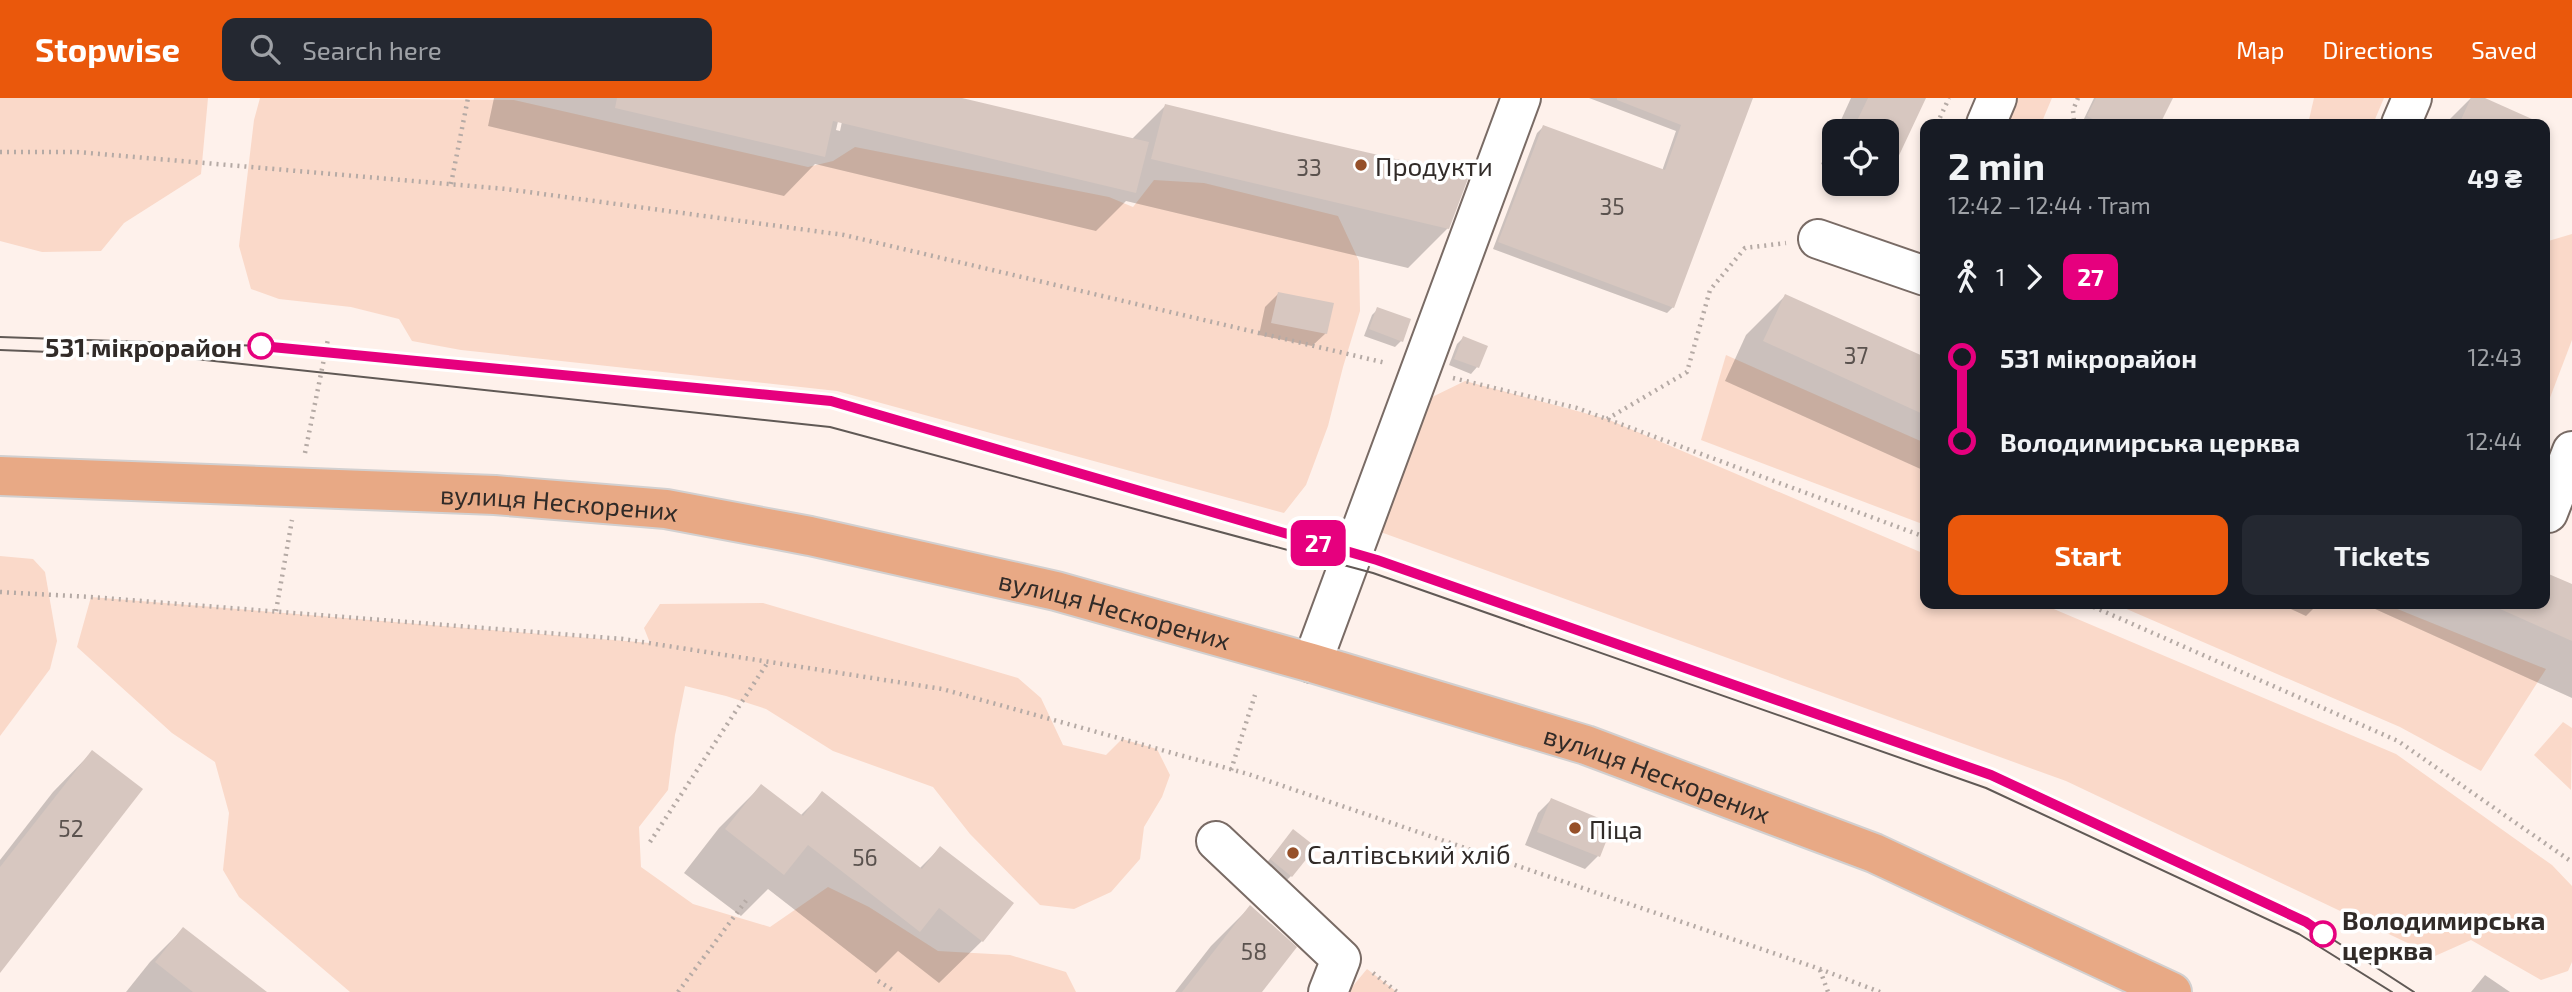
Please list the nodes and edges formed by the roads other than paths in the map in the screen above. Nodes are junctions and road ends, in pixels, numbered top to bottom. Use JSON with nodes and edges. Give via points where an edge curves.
{"nodes":[{"id":1,"x":1521,"y":98,"type":"edge"},
{"id":2,"x":1997,"y":98,"type":"edge"},
{"id":3,"x":2412,"y":98,"type":"edge"},
{"id":4,"x":1988,"y":119,"type":"edge"},
{"id":5,"x":2403,"y":119,"type":"edge"},
{"id":6,"x":1818,"y":239,"type":"road end"},
{"id":7,"x":1920,"y":273,"type":"edge"},
{"id":8,"x":2572,"y":451,"type":"edge"},
{"id":9,"x":0,"y":476,"type":"edge"},
{"id":10,"x":2555,"y":515,"type":"edge"},
{"id":11,"x":1312,"y":663,"type":"junction"},
{"id":12,"x":1216,"y":841,"type":"dead end"},
{"id":13,"x":1328,"y":992,"type":"edge"},
{"id":14,"x":2172,"y":992,"type":"edge"}],
"edges":[{"from":1,"to":11,"type":"lane"},
{"from":2,"to":4,"type":"lane"},
{"from":3,"to":5,"type":"lane"},
{"from":6,"to":7,"type":"lane"},
{"from":8,"to":10,"type":"lane"},
{"from":9,"to":11,"type":"main road","name":"вулиця Нескорених","via":[[495,495],[666,509],[1056,591]]},
{"from":11,"to":14,"type":"main road","name":"вулиця Нескорених","via":[[1587,746],[1874,853]]},
{"from":12,"to":13,"type":"lane","via":[[1341,959]]}]}
